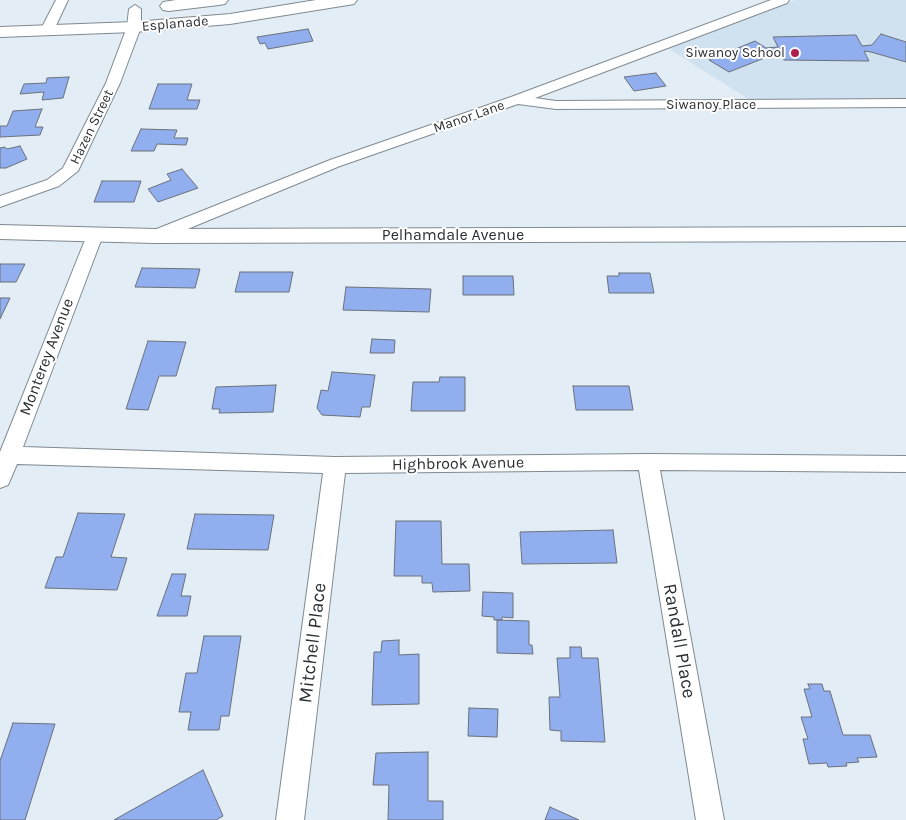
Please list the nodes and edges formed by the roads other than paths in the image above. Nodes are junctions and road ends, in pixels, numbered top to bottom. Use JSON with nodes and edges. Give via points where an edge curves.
{"nodes":[{"id":1,"x":220,"y":0,"type":"edge"},
{"id":2,"x":348,"y":0,"type":"edge"},
{"id":3,"x":783,"y":0,"type":"edge"},
{"id":4,"x":67,"y":6,"type":"edge"},
{"id":5,"x":116,"y":10,"type":"dead end"},
{"id":6,"x":38,"y":13,"type":"dead end"},
{"id":7,"x":135,"y":18,"type":"junction"},
{"id":8,"x":47,"y":31,"type":"junction"},
{"id":9,"x":0,"y":32,"type":"edge"},
{"id":10,"x":516,"y":100,"type":"junction"},
{"id":11,"x":906,"y":103,"type":"edge"},
{"id":12,"x":0,"y":202,"type":"edge"},
{"id":13,"x":0,"y":232,"type":"edge"},
{"id":14,"x":906,"y":234,"type":"edge"},
{"id":15,"x":95,"y":235,"type":"junction"},
{"id":16,"x":155,"y":236,"type":"junction"},
{"id":17,"x":9,"y":455,"type":"junction"},
{"id":18,"x":648,"y":462,"type":"junction"},
{"id":19,"x":906,"y":464,"type":"edge"},
{"id":20,"x":335,"y":465,"type":"junction"},
{"id":21,"x":0,"y":479,"type":"edge"},
{"id":22,"x":290,"y":820,"type":"edge"},
{"id":23,"x":710,"y":820,"type":"edge"}],
"edges":[{"from":1,"to":7,"type":"street","name":"Esplanade"},
{"from":2,"to":7,"type":"street","name":"Esplanade","via":[[230,19]]},
{"from":3,"to":10,"type":"street","name":"Manor Lane"},
{"from":4,"to":6,"type":"street"},
{"from":4,"to":8,"type":"street"},
{"from":5,"to":7,"type":"street","name":"Esplanade"},
{"from":7,"to":8,"type":"street","name":"Esplanade"},
{"from":7,"to":12,"type":"street","name":"Hazen Street","via":[[113,83],[70,171],[52,183]]},
{"from":8,"to":9,"type":"street","name":"Esplanade"},
{"from":10,"to":11,"type":"street","name":"Siwanoy Place","via":[[556,105]]},
{"from":10,"to":16,"type":"street","name":"Manor Lane","via":[[335,163]]},
{"from":13,"to":15,"type":"street","name":"Pelhamdale Avenue"},
{"from":14,"to":16,"type":"street","name":"Pelhamdale Avenue"},
{"from":15,"to":16,"type":"street","name":"Pelhamdale Avenue"},
{"from":15,"to":17,"type":"street","name":"Monterey Avenue"},
{"from":17,"to":20,"type":"street","name":"Highbrook Avenue"},
{"from":17,"to":21,"type":"street","name":"Monterey Avenue"},
{"from":18,"to":19,"type":"street","name":"Highbrook Avenue"},
{"from":18,"to":20,"type":"street","name":"Highbrook Avenue"},
{"from":18,"to":23,"type":"street","name":"Randall Place"},
{"from":20,"to":22,"type":"street","name":"Mitchell Place"}]}
